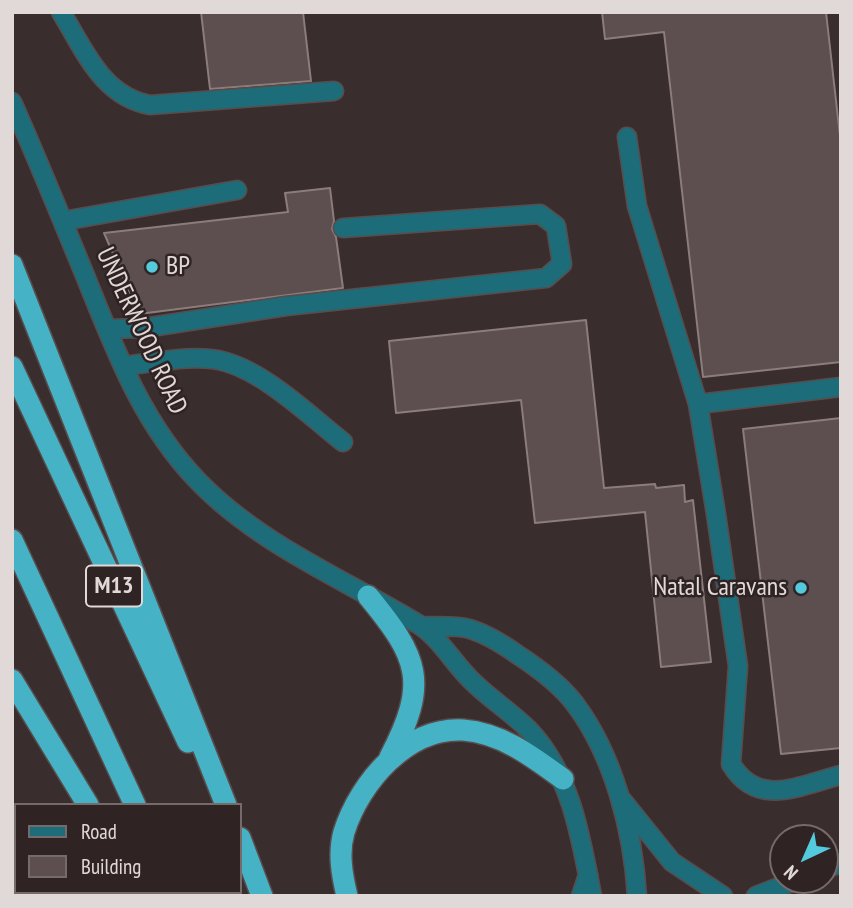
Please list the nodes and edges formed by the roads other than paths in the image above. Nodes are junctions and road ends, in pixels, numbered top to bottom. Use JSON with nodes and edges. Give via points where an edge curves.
{"nodes":[{"id":1,"x":61,"y":12,"type":"edge"},
{"id":2,"x":334,"y":91,"type":"dead end"},
{"id":3,"x":12,"y":102,"type":"edge"},
{"id":4,"x":627,"y":137,"type":"dead end"},
{"id":5,"x":237,"y":190,"type":"dead end"},
{"id":6,"x":63,"y":221,"type":"junction"},
{"id":7,"x":343,"y":228,"type":"dead end"},
{"id":8,"x":12,"y":265,"type":"edge"},
{"id":9,"x":107,"y":329,"type":"junction"},
{"id":10,"x":123,"y":366,"type":"junction"},
{"id":11,"x":12,"y":367,"type":"edge"},
{"id":12,"x":841,"y":387,"type":"edge"},
{"id":13,"x":698,"y":404,"type":"junction"},
{"id":14,"x":343,"y":442,"type":"dead end"},
{"id":15,"x":12,"y":540,"type":"edge"},
{"id":16,"x":368,"y":596,"type":"junction"},
{"id":17,"x":422,"y":626,"type":"junction"},
{"id":18,"x":12,"y":680,"type":"edge"},
{"id":19,"x":387,"y":763,"type":"junction"},
{"id":20,"x":841,"y":775,"type":"edge"},
{"id":21,"x":563,"y":779,"type":"junction"},
{"id":22,"x":617,"y":794,"type":"junction"},
{"id":23,"x":87,"y":803,"type":"edge"},
{"id":24,"x":134,"y":803,"type":"edge"},
{"id":25,"x":217,"y":803,"type":"edge"},
{"id":26,"x":225,"y":803,"type":"edge"},
{"id":27,"x":242,"y":843,"type":"edge"},
{"id":28,"x":242,"y":856,"type":"edge"},
{"id":29,"x":588,"y":875,"type":"junction"},
{"id":30,"x":262,"y":896,"type":"edge"},
{"id":31,"x":347,"y":896,"type":"edge"},
{"id":32,"x":581,"y":896,"type":"edge"},
{"id":33,"x":592,"y":896,"type":"edge"},
{"id":34,"x":637,"y":896,"type":"edge"},
{"id":35,"x":723,"y":896,"type":"edge"}],
"edges":[{"from":1,"to":2,"type":"street","via":[[106,83],[132,101],[150,105]]},
{"from":3,"to":6,"type":"street","name":"UNDERWOOD ROAD"},
{"from":4,"to":13,"type":"street","via":[[637,206]]},
{"from":5,"to":6,"type":"street"},
{"from":6,"to":9,"type":"street","name":"UNDERWOOD ROAD"},
{"from":7,"to":9,"type":"street","via":[[540,214],[556,226],[562,264],[546,278]]},
{"from":8,"to":26,"type":"highway"},
{"from":9,"to":10,"type":"street","name":"UNDERWOOD ROAD"},
{"from":10,"to":14,"type":"street","via":[[226,362],[272,386]]},
{"from":10,"to":16,"type":"street","name":"UNDERWOOD ROAD","via":[[146,416],[198,482],[293,554]]},
{"from":11,"to":25,"type":"highway","number":"M13"},
{"from":12,"to":13,"type":"street"},
{"from":13,"to":20,"type":"street","via":[[738,666],[731,764],[749,787],[764,792]]},
{"from":15,"to":24,"type":"highway","number":"M13"},
{"from":16,"to":17,"type":"street","name":"UNDERWOOD ROAD"},
{"from":16,"to":19,"type":"highway","via":[[404,641],[414,679],[410,710]]},
{"from":17,"to":21,"type":"street","name":"UNDERWOOD ROAD","via":[[471,680],[531,733]]},
{"from":17,"to":22,"type":"street","name":"UNDERWOOD ROAD","via":[[470,629],[542,671],[574,703],[602,750]]},
{"from":18,"to":23,"type":"highway"},
{"from":19,"to":21,"type":"highway","via":[[421,737],[460,730],[522,749]]},
{"from":19,"to":31,"type":"highway","via":[[354,809],[344,833],[341,852]]},
{"from":21,"to":29,"type":"street","name":"UNDERWOOD ROAD"},
{"from":22,"to":34,"type":"street","name":"UNDERWOOD ROAD","via":[[635,863]]},
{"from":22,"to":35,"type":"street","via":[[672,862]]},
{"from":27,"to":30,"type":"highway"},
{"from":28,"to":30,"type":"highway"},
{"from":29,"to":32,"type":"street"},
{"from":29,"to":33,"type":"street","name":"UNDERWOOD ROAD"}]}
